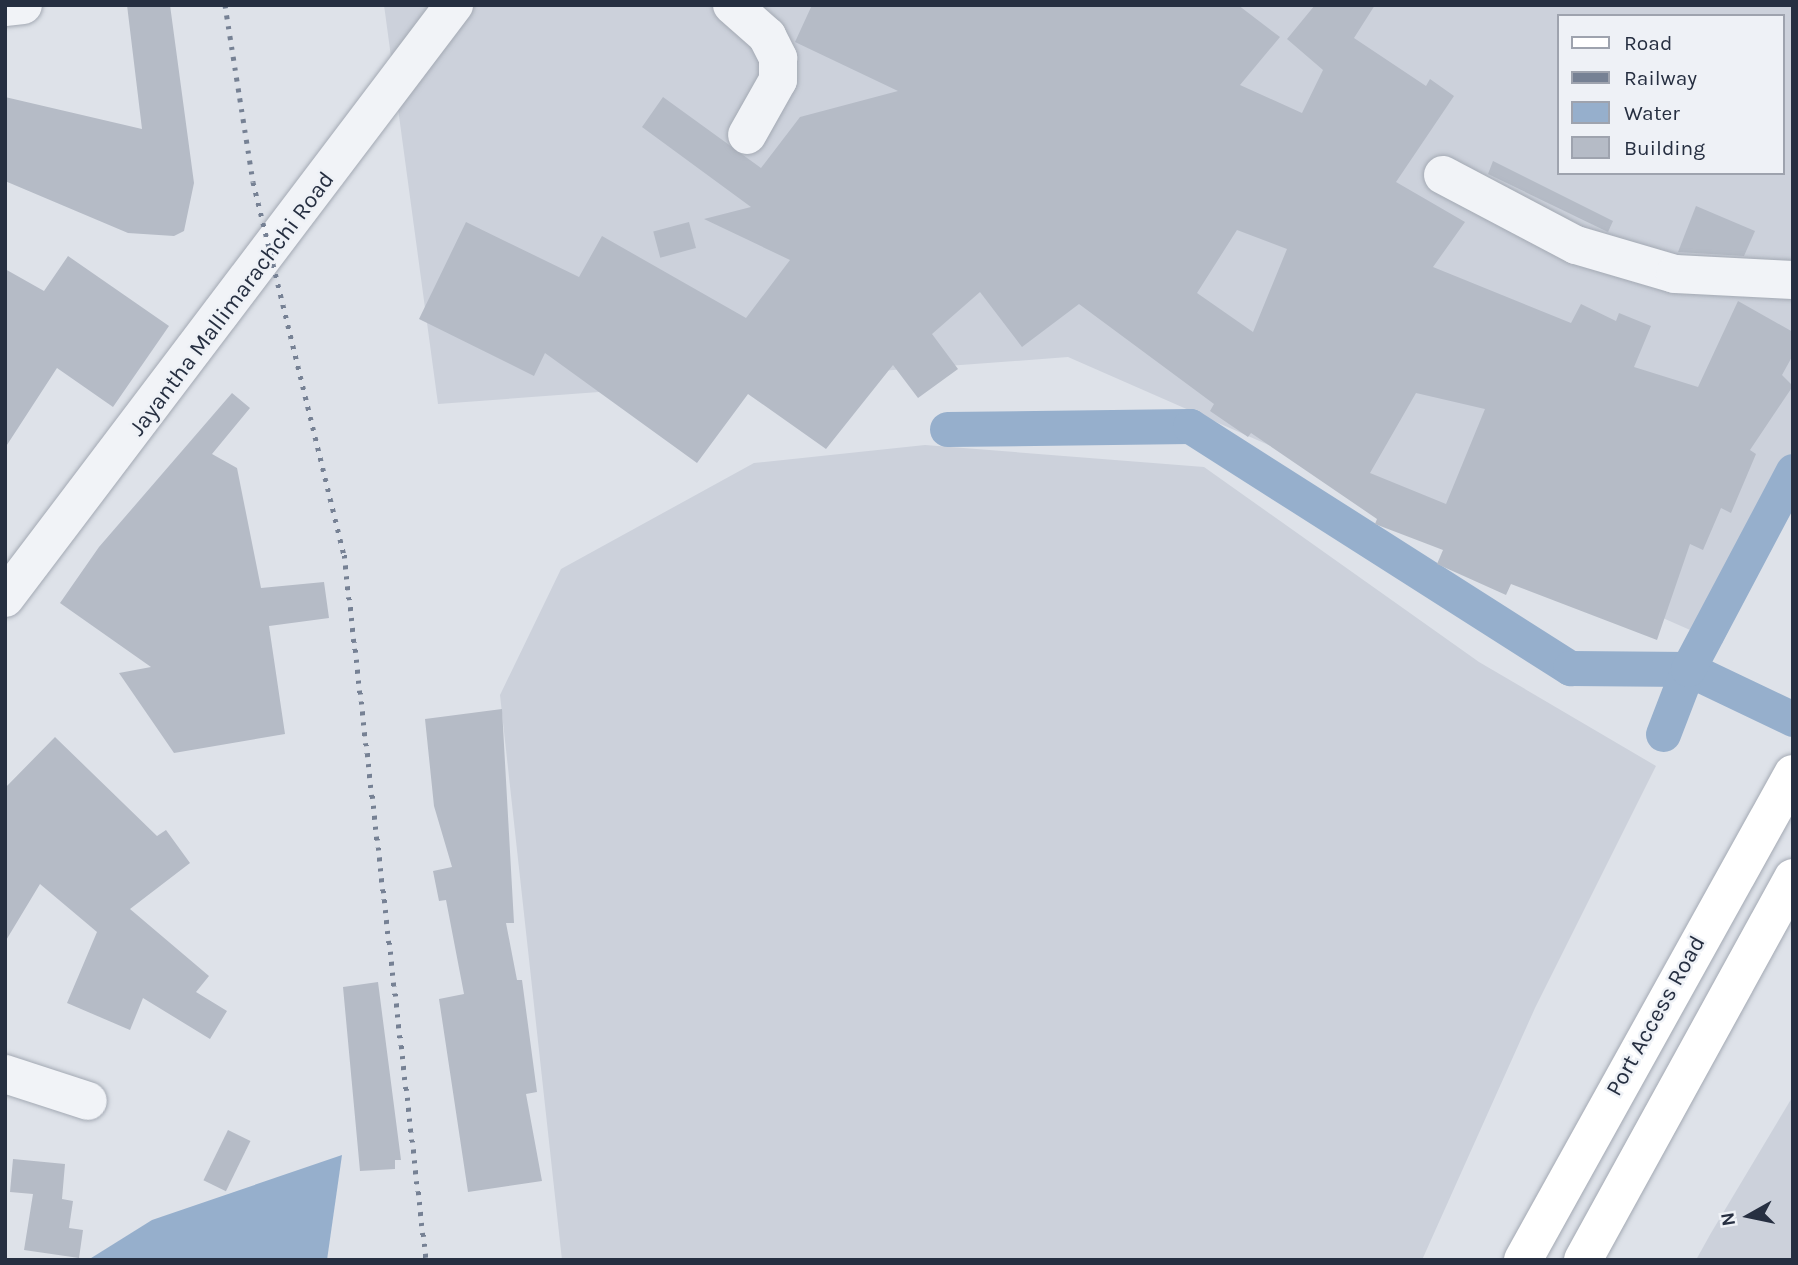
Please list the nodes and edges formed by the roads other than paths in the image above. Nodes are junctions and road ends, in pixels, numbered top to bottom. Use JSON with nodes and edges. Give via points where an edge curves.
{"nodes":[{"id":1,"x":23,"y":5,"type":"edge"},
{"id":2,"x":454,"y":5,"type":"edge"},
{"id":3,"x":732,"y":5,"type":"edge"},
{"id":4,"x":5,"y":7,"type":"edge"},
{"id":5,"x":747,"y":135,"type":"dead end"},
{"id":6,"x":1443,"y":175,"type":"dead end"},
{"id":7,"x":1793,"y":280,"type":"edge"},
{"id":8,"x":5,"y":598,"type":"edge"},
{"id":9,"x":1793,"y":774,"type":"edge"},
{"id":10,"x":1793,"y":878,"type":"edge"},
{"id":11,"x":5,"y":1074,"type":"edge"},
{"id":12,"x":88,"y":1101,"type":"dead end"},
{"id":13,"x":1523,"y":1260,"type":"edge"},
{"id":14,"x":1583,"y":1260,"type":"edge"}],
"edges":[{"from":1,"to":4,"type":"street"},
{"from":2,"to":8,"type":"street","name":"Jayantha Mallimarachchi Road"},
{"from":3,"to":5,"type":"street","via":[[767,36],[778,58],[778,80]]},
{"from":6,"to":7,"type":"street","via":[[1576,245],[1675,274]]},
{"from":9,"to":13,"type":"main road","name":"Port Access Road"},
{"from":10,"to":14,"type":"main road"},
{"from":11,"to":12,"type":"street"}]}
